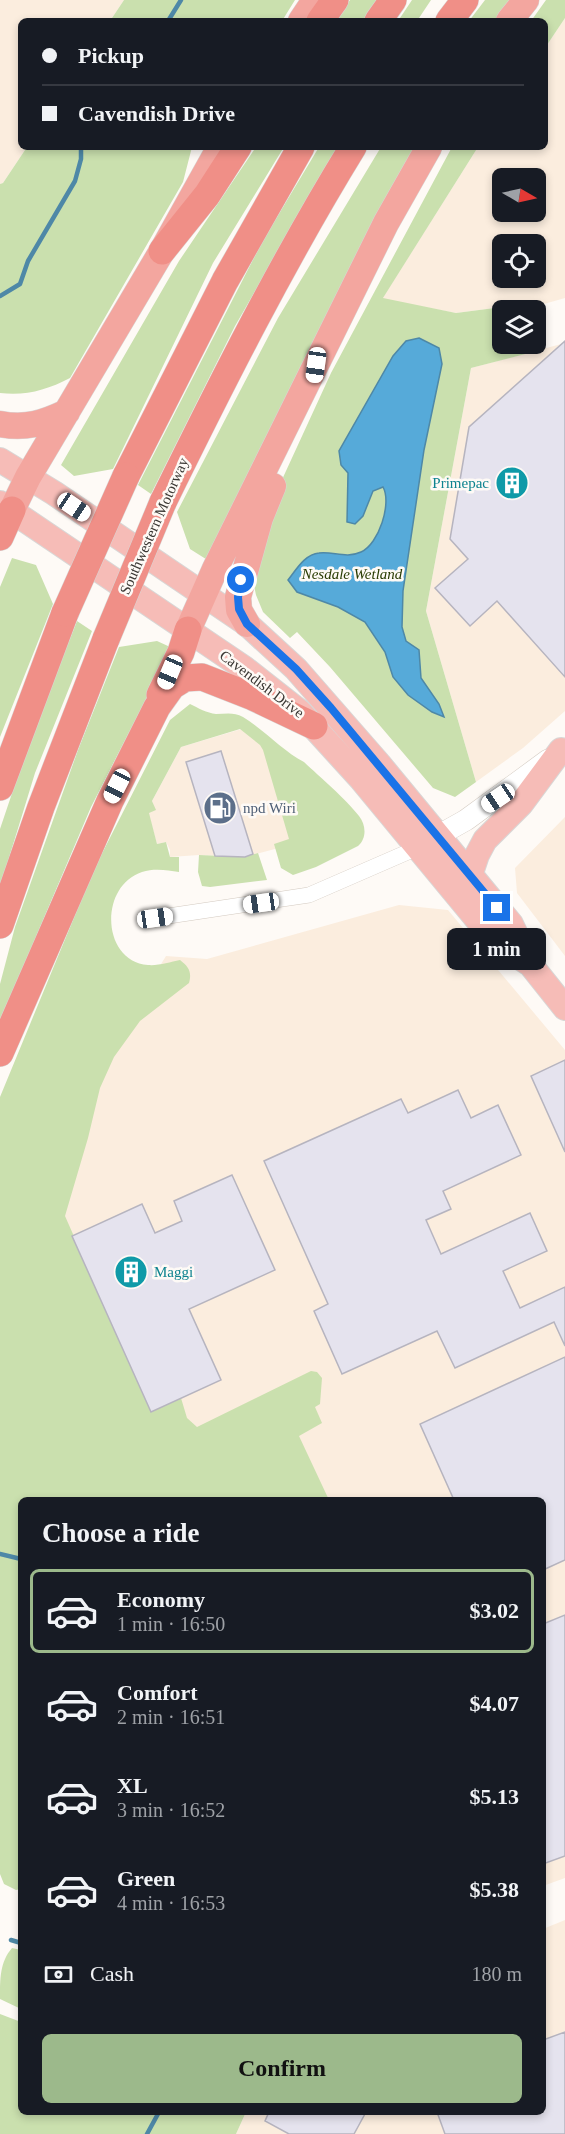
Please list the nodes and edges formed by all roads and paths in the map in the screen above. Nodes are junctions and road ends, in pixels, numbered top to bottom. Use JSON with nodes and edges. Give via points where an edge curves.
{"nodes":[{"id":1,"x":315,"y":0,"type":"edge"},
{"id":2,"x":335,"y":0,"type":"edge"},
{"id":3,"x":393,"y":0,"type":"edge"},
{"id":4,"x":447,"y":0,"type":"edge"},
{"id":5,"x":465,"y":0,"type":"edge"},
{"id":6,"x":526,"y":0,"type":"edge"},
{"id":7,"x":303,"y":18,"type":"edge"},
{"id":8,"x":322,"y":18,"type":"edge"},
{"id":9,"x":380,"y":18,"type":"edge"},
{"id":10,"x":435,"y":18,"type":"edge"},
{"id":11,"x":451,"y":18,"type":"edge"},
{"id":12,"x":511,"y":18,"type":"edge"},
{"id":13,"x":218,"y":150,"type":"edge"},
{"id":14,"x":236,"y":150,"type":"edge"},
{"id":15,"x":299,"y":150,"type":"edge"},
{"id":16,"x":427,"y":150,"type":"edge"},
{"id":17,"x":350,"y":153,"type":"edge"},
{"id":18,"x":162,"y":251,"type":"junction"},
{"id":19,"x":316,"y":365,"type":"junction"},
{"id":20,"x":67,"y":412,"type":"junction"},
{"id":21,"x":0,"y":424,"type":"edge"},
{"id":22,"x":0,"y":460,"type":"edge"},
{"id":23,"x":28,"y":477,"type":"junction"},
{"id":24,"x":6,"y":507,"type":"edge"},
{"id":25,"x":0,"y":537,"type":"edge"},
{"id":26,"x":203,"y":594,"type":"junction"},
{"id":27,"x":247,"y":624,"type":"junction"},
{"id":28,"x":188,"y":630,"type":"junction"},
{"id":29,"x":157,"y":707,"type":"junction"},
{"id":30,"x":314,"y":726,"type":"junction"},
{"id":31,"x":563,"y":749,"type":"edge"},
{"id":32,"x":0,"y":787,"type":"edge"},
{"id":33,"x":438,"y":836,"type":"junction"},
{"id":34,"x":417,"y":848,"type":"junction"},
{"id":35,"x":470,"y":876,"type":"junction"},
{"id":36,"x":155,"y":918,"type":"dead end"},
{"id":37,"x":0,"y":925,"type":"edge"},
{"id":38,"x":530,"y":964,"type":"junction"},
{"id":39,"x":565,"y":1008,"type":"edge"},
{"id":40,"x":0,"y":1053,"type":"edge"}],
"edges":[{"from":1,"to":7,"type":"highway"},
{"from":2,"to":8,"type":"highway"},
{"from":3,"to":9,"type":"highway"},
{"from":4,"to":10,"type":"highway"},
{"from":5,"to":11,"type":"highway"},
{"from":6,"to":12,"type":"highway"},
{"from":13,"to":18,"type":"highway"},
{"from":14,"to":18,"type":"highway","via":[[207,195]]},
{"from":15,"to":32,"type":"highway","bridge":true,"via":[[225,281],[126,476],[65,613]]},
{"from":16,"to":19,"type":"highway","via":[[386,223]]},
{"from":17,"to":37,"type":"highway","name":"Southwestern Motorway","bridge":true,"via":[[274,284],[163,502],[41,807]]},
{"from":18,"to":20,"type":"highway"},
{"from":19,"to":26,"type":"highway"},
{"from":19,"to":27,"type":"highway","via":[[308,400],[260,518],[241,580],[239,609]]},
{"from":20,"to":21,"type":"highway","via":[[24,427]]},
{"from":20,"to":23,"type":"highway"},
{"from":22,"to":23,"type":"main road","name":"Cavendish Drive"},
{"from":23,"to":24,"type":"highway"},
{"from":23,"to":26,"type":"main road","name":"Cavendish Drive"},
{"from":24,"to":25,"type":"highway"},
{"from":24,"to":28,"type":"main road","name":"Cavendish Drive"},
{"from":26,"to":27,"type":"main road","name":"Cavendish Drive"},
{"from":26,"to":28,"type":"highway"},
{"from":27,"to":33,"type":"main road","name":"Cavendish Drive","via":[[296,669]]},
{"from":28,"to":29,"type":"highway"},
{"from":28,"to":30,"type":"main road","name":"Cavendish Drive","via":[[274,690]]},
{"from":29,"to":30,"type":"highway","via":[[178,681],[202,677]]},
{"from":29,"to":40,"type":"highway","via":[[110,801]]},
{"from":30,"to":34,"type":"main road","name":"Cavendish Drive"},
{"from":31,"to":33,"type":"main road","via":[[498,798]]},
{"from":31,"to":35,"type":"main road","via":[[521,804],[485,840]]},
{"from":33,"to":34,"type":"main road"},
{"from":33,"to":35,"type":"main road","name":"Cavendish Drive"},
{"from":34,"to":36,"type":"street","via":[[309,896]]},
{"from":34,"to":38,"type":"main road","name":"Cavendish Drive","via":[[495,941]]},
{"from":35,"to":38,"type":"main road","name":"Cavendish Drive","via":[[511,924]]},
{"from":38,"to":39,"type":"main road","name":"Cavendish Drive"}]}
